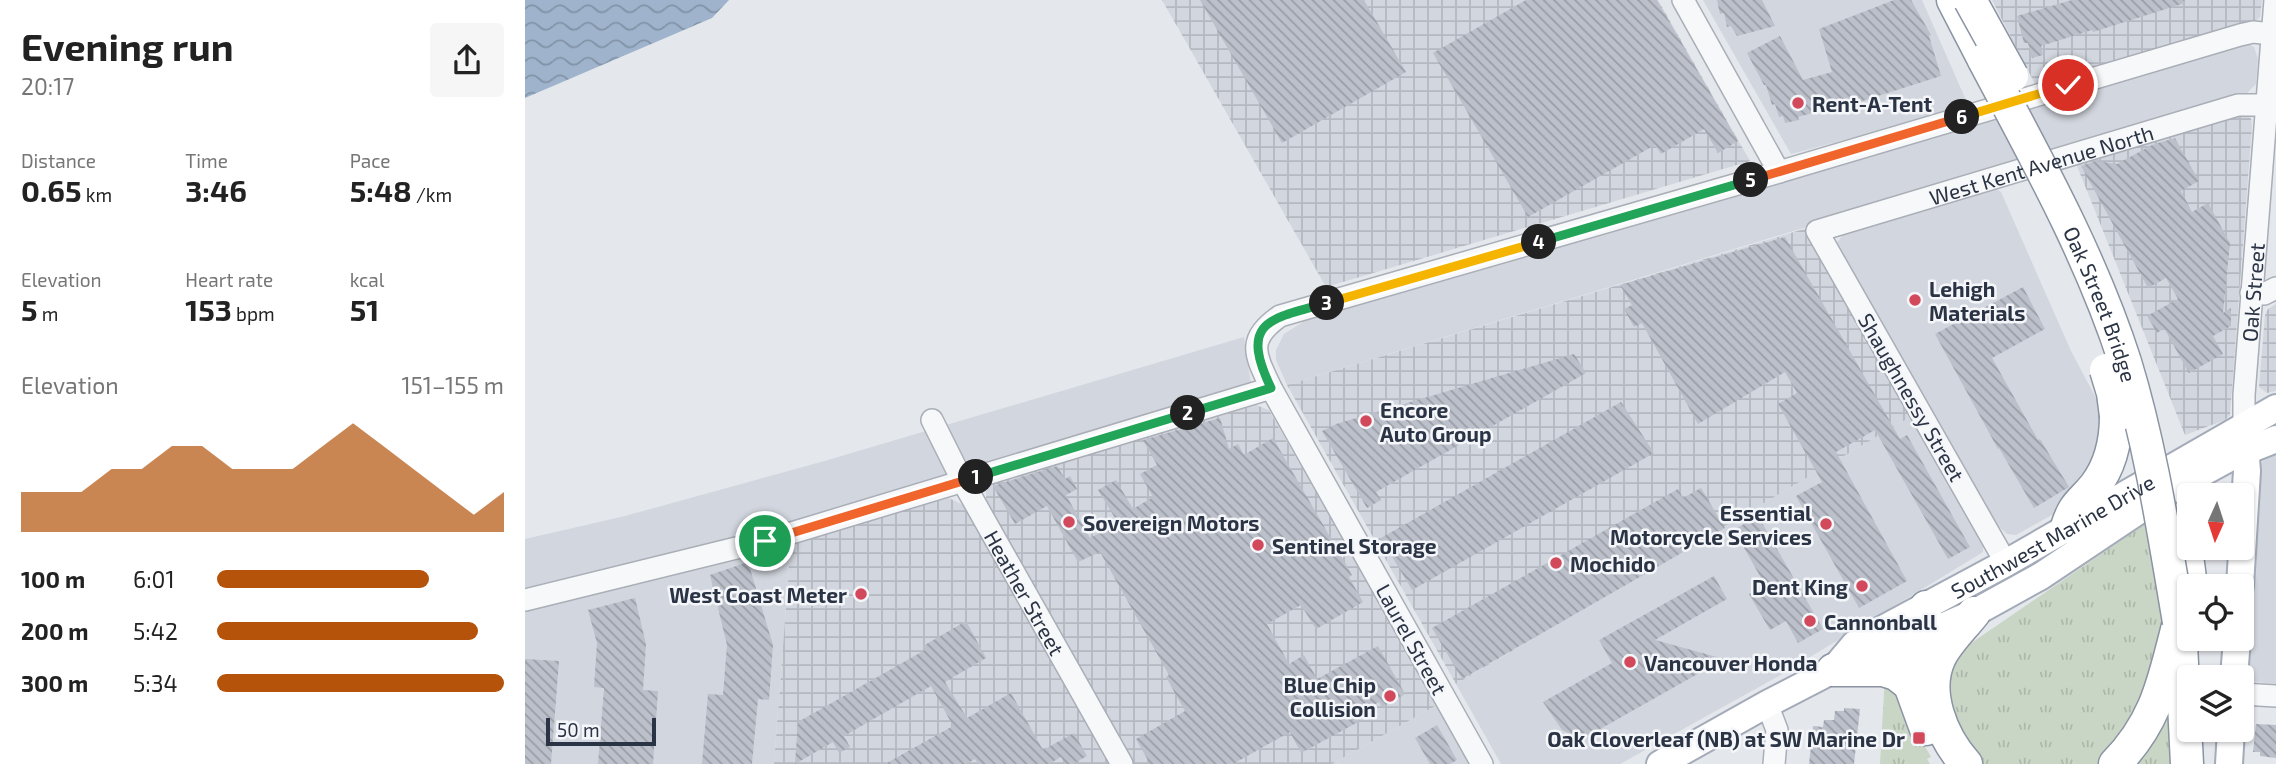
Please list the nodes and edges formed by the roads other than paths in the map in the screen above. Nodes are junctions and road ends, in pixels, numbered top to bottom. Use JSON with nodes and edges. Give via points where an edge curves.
{"nodes":[{"id":1,"x":1682,"y":0,"type":"edge"},
{"id":2,"x":1953,"y":0,"type":"edge"},
{"id":3,"x":1970,"y":0,"type":"edge"},
{"id":4,"x":2274,"y":0,"type":"edge"},
{"id":5,"x":2271,"y":34,"type":"junction"},
{"id":6,"x":1984,"y":60,"type":"junction"},
{"id":7,"x":2266,"y":105,"type":"junction"},
{"id":8,"x":1779,"y":172,"type":"junction"},
{"id":9,"x":1817,"y":231,"type":"joint"},
{"id":10,"x":2276,"y":288,"type":"edge"},
{"id":11,"x":2252,"y":293,"type":"junction"},
{"id":12,"x":1271,"y":388,"type":"junction"},
{"id":13,"x":2276,"y":408,"type":"edge"},
{"id":14,"x":932,"y":420,"type":"dead end"},
{"id":15,"x":2245,"y":438,"type":"junction"},
{"id":16,"x":2276,"y":439,"type":"edge"},
{"id":17,"x":963,"y":482,"type":"junction"},
{"id":18,"x":2067,"y":527,"type":"junction"},
{"id":19,"x":2006,"y":563,"type":"junction"},
{"id":20,"x":2189,"y":574,"type":"edge"},
{"id":21,"x":2241,"y":574,"type":"edge"},
{"id":22,"x":525,"y":600,"type":"edge"},
{"id":23,"x":2177,"y":600,"type":"edge"},
{"id":24,"x":1927,"y":607,"type":"junction"},
{"id":25,"x":1974,"y":613,"type":"junction"},
{"id":26,"x":1916,"y":640,"type":"junction"},
{"id":27,"x":2177,"y":646,"type":"edge"},
{"id":28,"x":2184,"y":651,"type":"edge"},
{"id":29,"x":1833,"y":670,"type":"junction"},
{"id":30,"x":1910,"y":685,"type":"junction"},
{"id":31,"x":2254,"y":695,"type":"edge"},
{"id":32,"x":2276,"y":696,"type":"edge"},
{"id":33,"x":1767,"y":704,"type":"junction"},
{"id":34,"x":2203,"y":742,"type":"edge"},
{"id":35,"x":2230,"y":742,"type":"edge"},
{"id":36,"x":1122,"y":764,"type":"edge"},
{"id":37,"x":1482,"y":764,"type":"edge"},
{"id":38,"x":1660,"y":764,"type":"edge"},
{"id":39,"x":1775,"y":764,"type":"edge"},
{"id":40,"x":1945,"y":764,"type":"edge"},
{"id":41,"x":1966,"y":764,"type":"edge"},
{"id":42,"x":2115,"y":764,"type":"edge"},
{"id":43,"x":2187,"y":764,"type":"edge"},
{"id":44,"x":2204,"y":764,"type":"edge"},
{"id":45,"x":2229,"y":764,"type":"edge"}],
"edges":[{"from":1,"to":8,"type":"street"},
{"from":2,"to":6,"type":"highway","name":"Oak Street Bridge"},
{"from":3,"to":20,"type":"highway","name":"Oak Street Bridge","bridge":true,"via":[[2079,203],[2115,286],[2166,447]]},
{"from":4,"to":5,"type":"street","name":"Oak Street"},
{"from":5,"to":7,"type":"street","name":"Oak Street"},
{"from":5,"to":8,"type":"street","via":[[2240,35]]},
{"from":6,"to":18,"type":"highway","bridge":true,"via":[[1990,92],[2065,258],[2113,393],[2115,444],[2108,464],[2073,509]]},
{"from":6,"to":23,"type":"highway","name":"Oak Street Bridge","bridge":true,"via":[[2063,210],[2124,362],[2149,451]]},
{"from":7,"to":9,"type":"street","name":"West Kent Avenue North","via":[[2238,105]]},
{"from":7,"to":11,"type":"street","name":"Oak Street"},
{"from":8,"to":12,"type":"street","name":"Laurel Street","via":[[1280,316],[1257,340]]},
{"from":9,"to":19,"type":"street","name":"Shaughnessy Street"},
{"from":10,"to":11,"type":"street"},
{"from":11,"to":15,"type":"street","name":"Oak Street"},
{"from":12,"to":17,"type":"street"},
{"from":12,"to":37,"type":"street","name":"Laurel Street"},
{"from":13,"to":15,"type":"main road","name":"Southwest Marine Drive"},
{"from":14,"to":17,"type":"street","name":"Heather Street"},
{"from":15,"to":16,"type":"main road","name":"Southwest Marine Drive"},
{"from":15,"to":18,"type":"main road","name":"Southwest Marine Drive"},
{"from":15,"to":21,"type":"main road","name":"Oak Street"},
{"from":15,"to":25,"type":"main road","name":"Southwest Marine Drive","via":[[2041,576]]},
{"from":17,"to":22,"type":"street","via":[[765,541]]},
{"from":17,"to":36,"type":"street","name":"Heather Street"},
{"from":18,"to":19,"type":"main road","name":"Southwest Marine Drive"},
{"from":19,"to":24,"type":"main road","name":"Southwest Marine Drive"},
{"from":24,"to":26,"type":"highway"},
{"from":24,"to":29,"type":"main road","name":"Southwest Marine Drive","via":[[1856,644]]},
{"from":25,"to":26,"type":"main road","name":"Southwest Marine Drive"},
{"from":25,"to":41,"type":"highway","via":[[1945,648],[1934,678],[1943,731]]},
{"from":26,"to":29,"type":"main road","name":"Southwest Marine Drive"},
{"from":26,"to":30,"type":"highway"},
{"from":27,"to":42,"type":"highway","via":[[2150,718]]},
{"from":28,"to":43,"type":"highway"},
{"from":29,"to":30,"type":"highway","via":[[1883,670]]},
{"from":29,"to":33,"type":"main road","name":"Southwest Marine Drive"},
{"from":30,"to":40,"type":"highway","via":[[1929,739]]},
{"from":31,"to":32,"type":"street"},
{"from":33,"to":38,"type":"main road","name":"Southwest Marine Drive"},
{"from":33,"to":39,"type":"street","via":[[1777,730]]},
{"from":34,"to":44,"type":"highway"},
{"from":35,"to":45,"type":"main road"}]}
